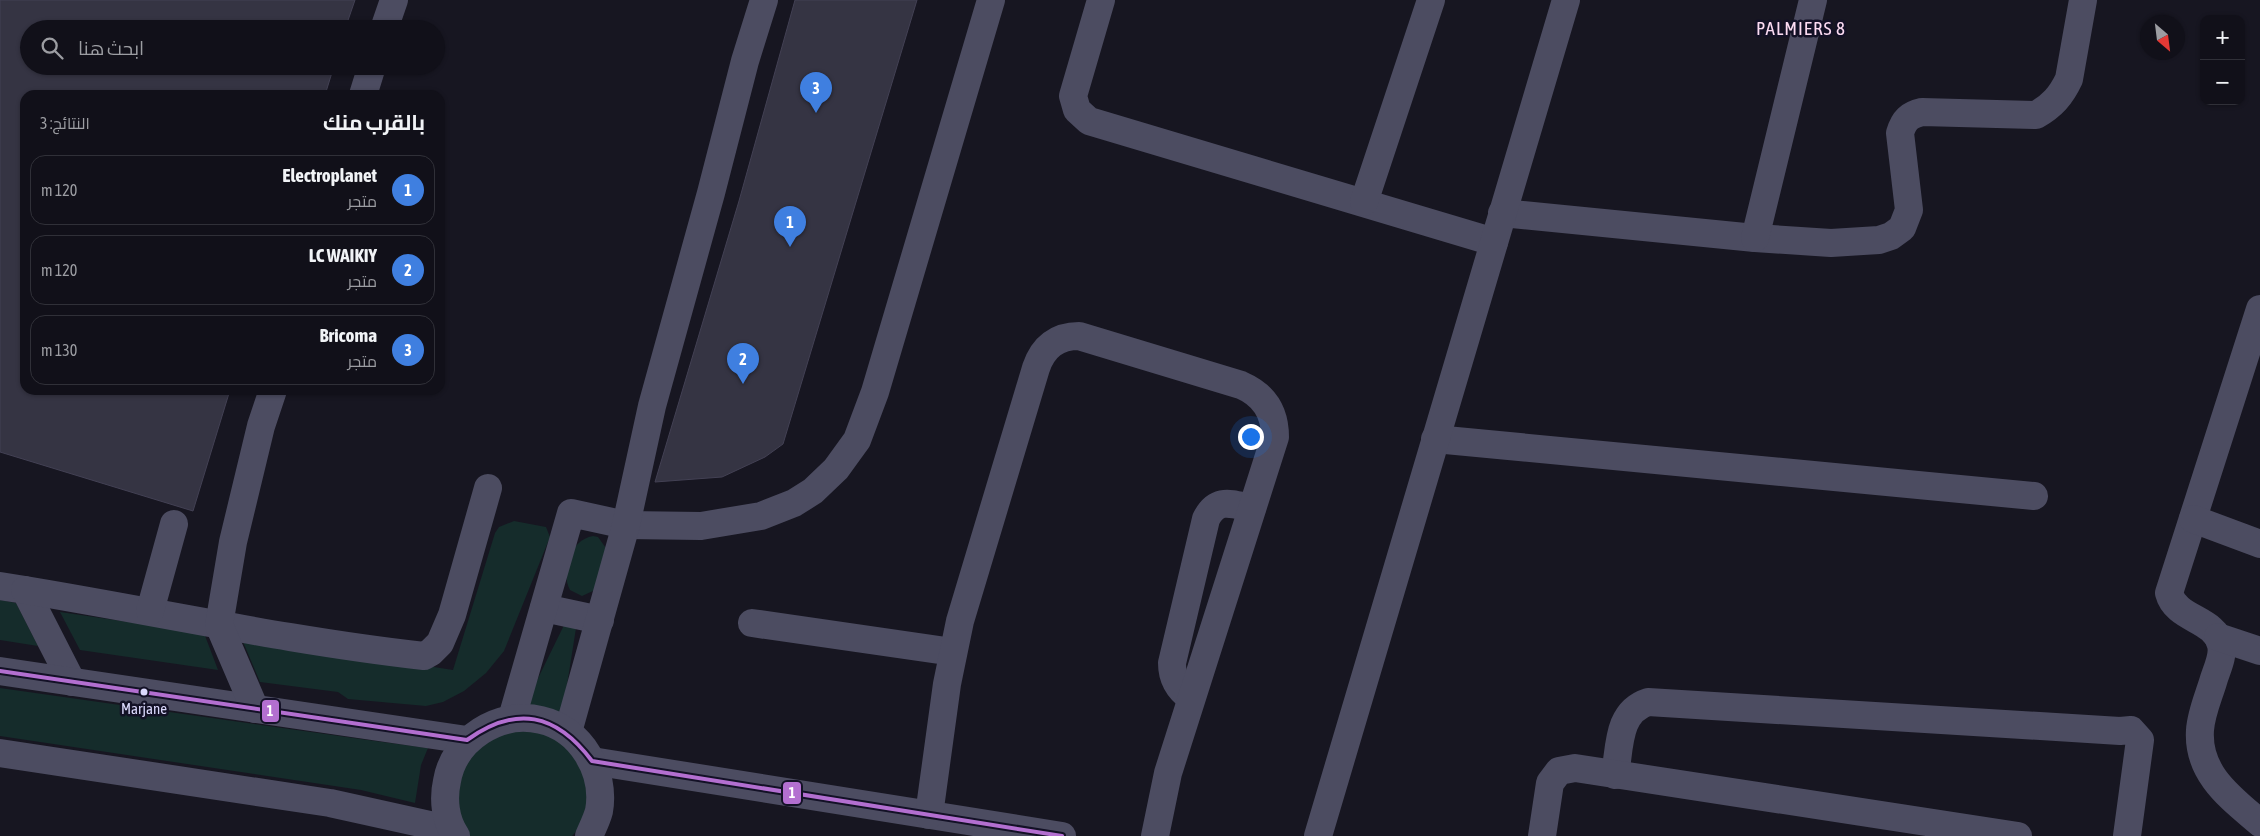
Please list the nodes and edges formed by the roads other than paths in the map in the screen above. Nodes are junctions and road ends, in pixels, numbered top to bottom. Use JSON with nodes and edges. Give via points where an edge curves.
{"nodes":[{"id":1,"x":394,"y":0,"type":"edge"},
{"id":2,"x":764,"y":0,"type":"edge"},
{"id":3,"x":991,"y":0,"type":"edge"},
{"id":4,"x":1101,"y":0,"type":"edge"},
{"id":5,"x":1431,"y":0,"type":"edge"},
{"id":6,"x":1566,"y":0,"type":"edge"},
{"id":7,"x":1813,"y":0,"type":"edge"},
{"id":8,"x":2083,"y":0,"type":"edge"},
{"id":9,"x":387,"y":20,"type":"edge"},
{"id":10,"x":369,"y":75,"type":"edge"},
{"id":11,"x":365,"y":90,"type":"edge"},
{"id":12,"x":1364,"y":202,"type":"junction"},
{"id":13,"x":1502,"y":212,"type":"junction"},
{"id":14,"x":1755,"y":238,"type":"junction"},
{"id":15,"x":1494,"y":242,"type":"junction"},
{"id":16,"x":2260,"y":309,"type":"edge"},
{"id":17,"x":271,"y":395,"type":"edge"},
{"id":18,"x":1435,"y":440,"type":"junction"},
{"id":19,"x":488,"y":488,"type":"dead end"},
{"id":20,"x":2034,"y":496,"type":"dead end"},
{"id":21,"x":1252,"y":508,"type":"junction"},
{"id":22,"x":2193,"y":519,"type":"junction"},
{"id":23,"x":174,"y":524,"type":"dead end"},
{"id":24,"x":626,"y":525,"type":"junction"},
{"id":25,"x":2260,"y":544,"type":"edge"},
{"id":26,"x":13,"y":588,"type":"edge"},
{"id":27,"x":544,"y":608,"type":"junction"},
{"id":28,"x":150,"y":611,"type":"junction"},
{"id":29,"x":600,"y":620,"type":"junction"},
{"id":30,"x":752,"y":623,"type":"dead end"},
{"id":31,"x":219,"y":625,"type":"junction"},
{"id":32,"x":2218,"y":637,"type":"junction"},
{"id":33,"x":2260,"y":651,"type":"edge"},
{"id":34,"x":953,"y":652,"type":"junction"},
{"id":35,"x":0,"y":671,"type":"edge"},
{"id":36,"x":72,"y":682,"type":"junction"},
{"id":37,"x":1191,"y":698,"type":"junction"},
{"id":38,"x":255,"y":709,"type":"junction"},
{"id":39,"x":512,"y":718,"type":"junction"},
{"id":40,"x":568,"y":732,"type":"junction"},
{"id":41,"x":467,"y":740,"type":"junction"},
{"id":42,"x":0,"y":753,"type":"edge"},
{"id":43,"x":592,"y":761,"type":"junction"},
{"id":44,"x":1616,"y":775,"type":"junction"},
{"id":45,"x":929,"y":815,"type":"junction"},
{"id":46,"x":2260,"y":823,"type":"edge"},
{"id":47,"x":454,"y":833,"type":"edge"},
{"id":48,"x":590,"y":836,"type":"edge"},
{"id":49,"x":1062,"y":836,"type":"edge"},
{"id":50,"x":1155,"y":836,"type":"edge"},
{"id":51,"x":1318,"y":836,"type":"edge"},
{"id":52,"x":1542,"y":836,"type":"edge"},
{"id":53,"x":2018,"y":836,"type":"edge"},
{"id":54,"x":2127,"y":836,"type":"edge"}],
"edges":[{"from":1,"to":9,"type":"street"},
{"from":2,"to":24,"type":"street","via":[[652,406]]},
{"from":3,"to":24,"type":"street","via":[[875,392],[857,440],[836,469],[813,491],[794,503],[761,516],[701,526]]},
{"from":4,"to":12,"type":"street","via":[[1073,96],[1077,110],[1089,121]]},
{"from":5,"to":12,"type":"street"},
{"from":6,"to":13,"type":"street"},
{"from":7,"to":14,"type":"street"},
{"from":8,"to":14,"type":"street","via":[[2069,79],[2047,109],[2036,115],[1922,112],[1903,122],[1900,133],[1909,210],[1902,228],[1891,236],[1880,240],[1832,243]]},
{"from":10,"to":11,"type":"street"},
{"from":12,"to":15,"type":"street"},
{"from":13,"to":14,"type":"street"},
{"from":13,"to":15,"type":"street"},
{"from":15,"to":18,"type":"street"},
{"from":16,"to":22,"type":"street"},
{"from":17,"to":31,"type":"street","via":[[233,542]]},
{"from":18,"to":20,"type":"street"},
{"from":18,"to":51,"type":"street"},
{"from":19,"to":31,"type":"street","via":[[452,615],[440,643],[424,656]]},
{"from":21,"to":34,"type":"street","via":[[1274,437],[1272,415],[1260,396],[1241,385],[1080,336],[1055,341],[1036,368],[969,588]]},
{"from":21,"to":37,"type":"street"},
{"from":21,"to":37,"type":"street","via":[[1224,503],[1215,507],[1206,519],[1172,663],[1178,687]]},
{"from":22,"to":25,"type":"street"},
{"from":22,"to":32,"type":"street","via":[[2169,593],[2175,607]]},
{"from":23,"to":28,"type":"street"},
{"from":24,"to":27,"type":"street","via":[[571,513]]},
{"from":24,"to":29,"type":"street"},
{"from":26,"to":28,"type":"street"},
{"from":26,"to":36,"type":"street"},
{"from":27,"to":29,"type":"street"},
{"from":27,"to":39,"type":"street"},
{"from":28,"to":31,"type":"street"},
{"from":29,"to":40,"type":"street"},
{"from":30,"to":34,"type":"street"},
{"from":31,"to":38,"type":"street"},
{"from":32,"to":33,"type":"street"},
{"from":32,"to":46,"type":"street","via":[[2222,652],[2203,716],[2201,744],[2204,760],[2222,789]]},
{"from":34,"to":45,"type":"street"},
{"from":35,"to":36,"type":"street"},
{"from":36,"to":38,"type":"street"},
{"from":37,"to":50,"type":"street","via":[[1168,773]]},
{"from":38,"to":41,"type":"street"},
{"from":39,"to":40,"type":"street","via":[[541,720]]},
{"from":39,"to":41,"type":"street","via":[[488,726]]},
{"from":40,"to":43,"type":"street"},
{"from":41,"to":47,"type":"street","via":[[449,767],[444,799]]},
{"from":42,"to":47,"type":"street","via":[[330,803]]},
{"from":43,"to":45,"type":"street"},
{"from":43,"to":48,"type":"street","via":[[600,786],[599,812]]},
{"from":44,"to":52,"type":"street","via":[[1575,768],[1559,771],[1550,783]]},
{"from":44,"to":53,"type":"street"},
{"from":44,"to":54,"type":"street","via":[[1625,720],[1634,708],[1648,702],[2131,730],[2140,740]]},
{"from":45,"to":49,"type":"street"}]}
